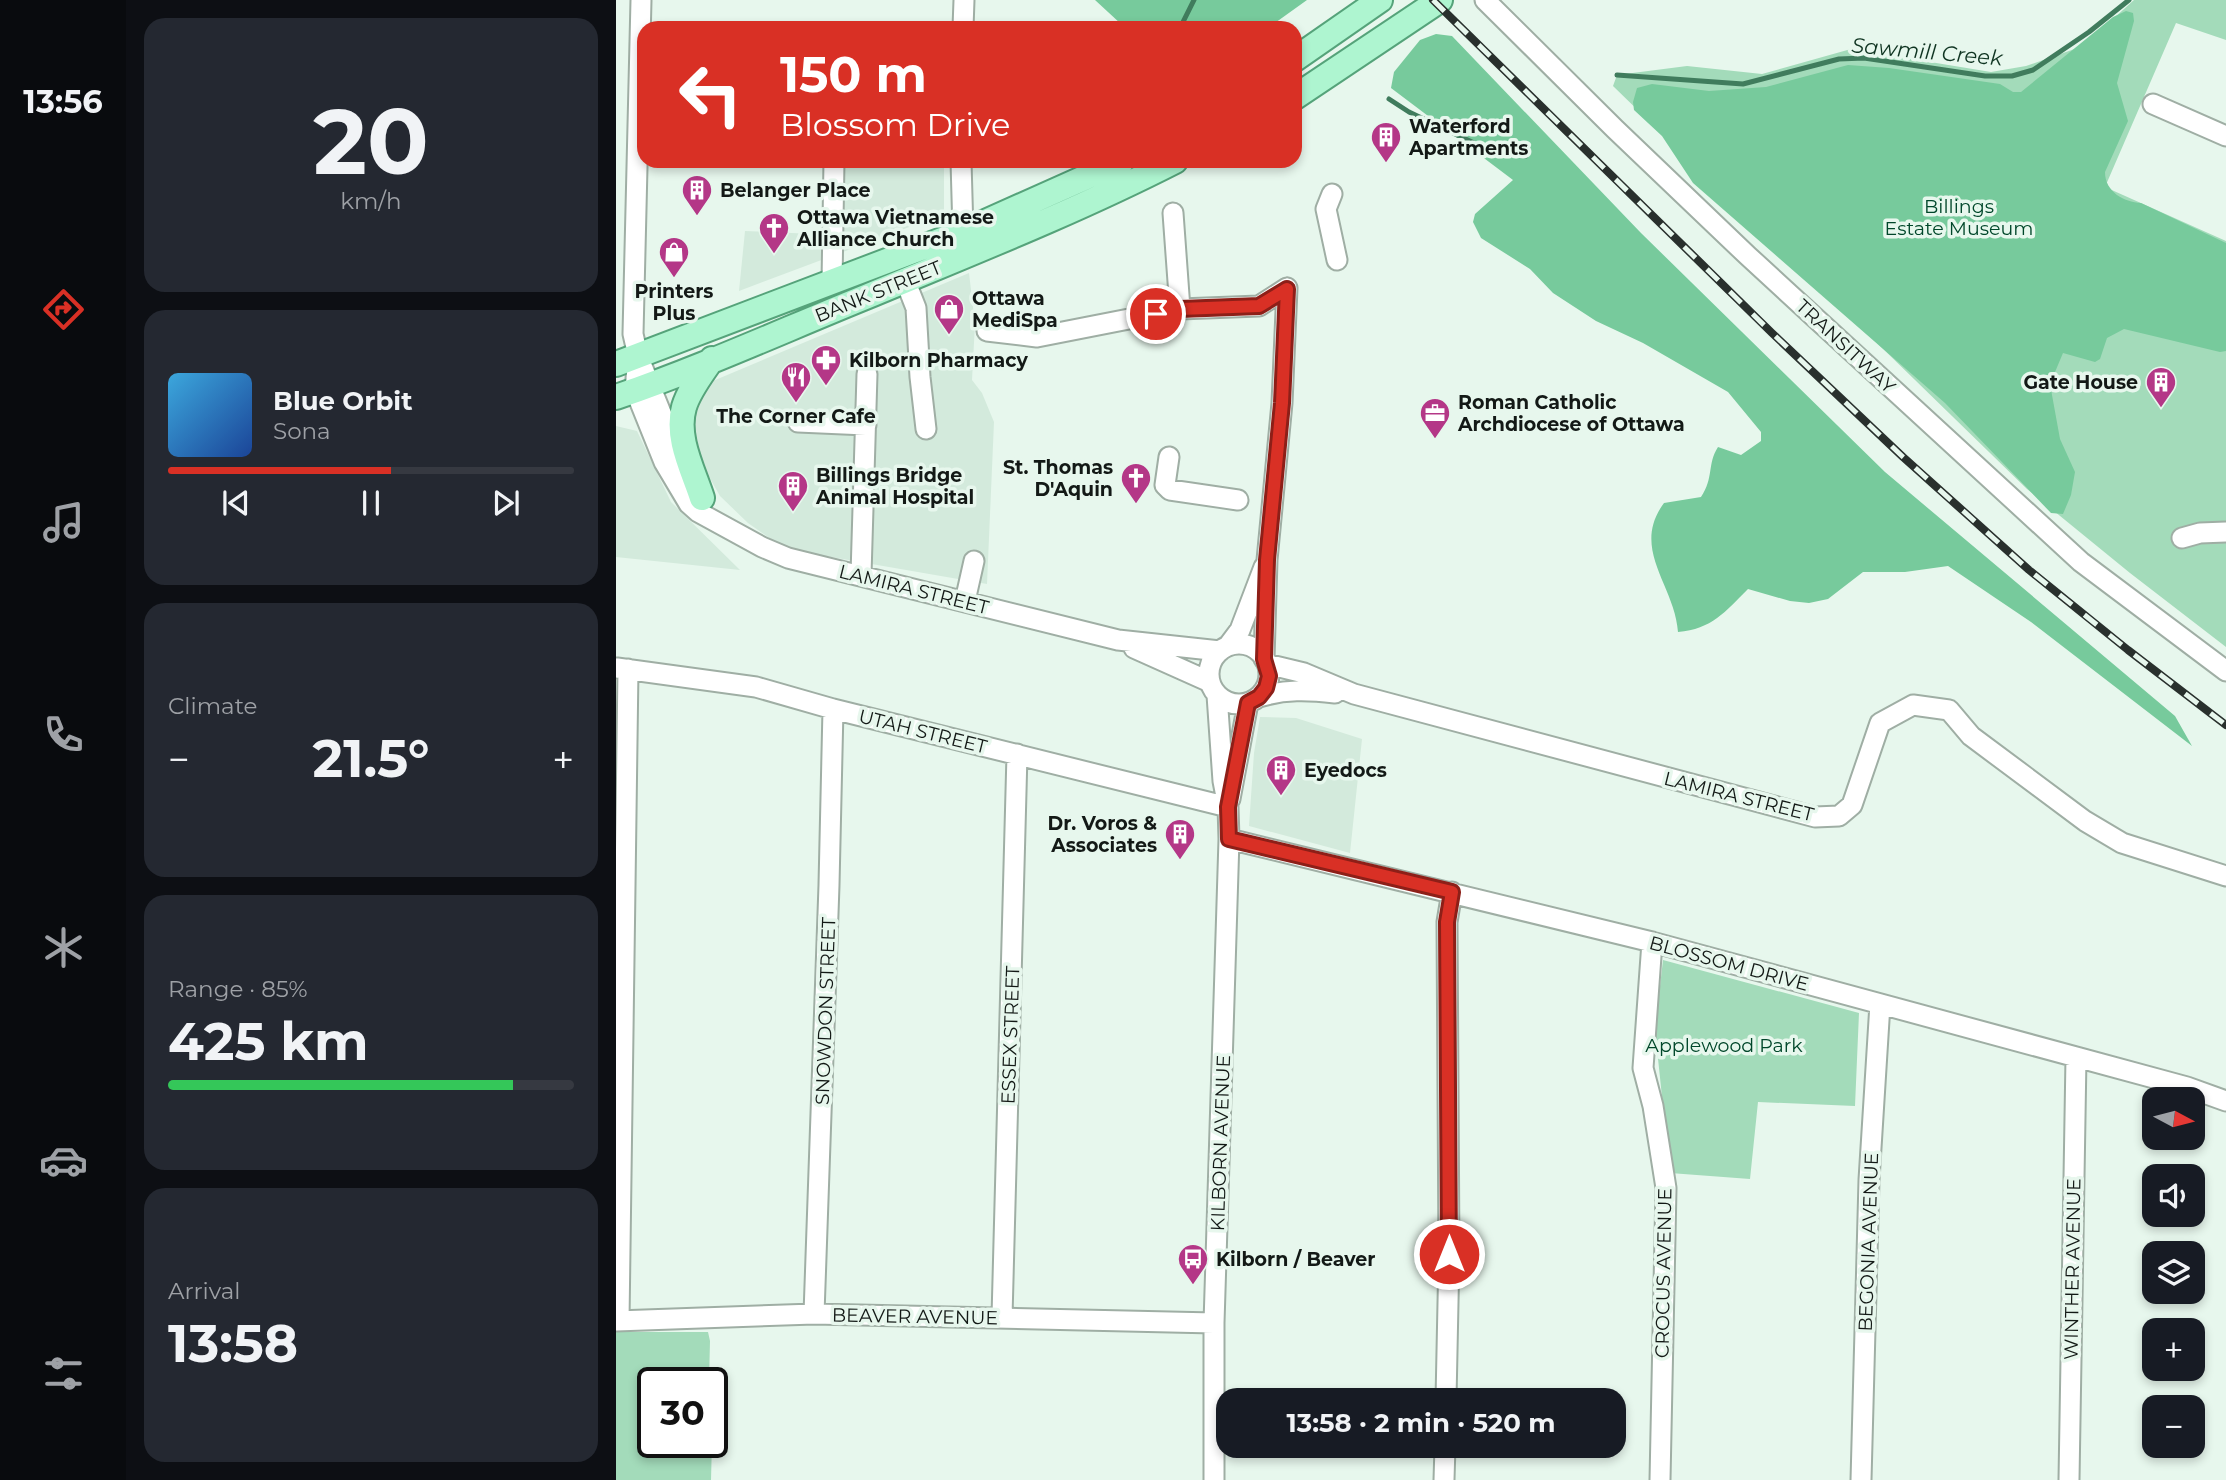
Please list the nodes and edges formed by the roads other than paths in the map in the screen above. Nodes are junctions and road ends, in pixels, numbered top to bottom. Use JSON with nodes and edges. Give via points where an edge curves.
{"nodes":[{"id":1,"x":641,"y":0,"type":"edge"},
{"id":2,"x":964,"y":0,"type":"edge"},
{"id":3,"x":1380,"y":0,"type":"edge"},
{"id":4,"x":1440,"y":0,"type":"edge"},
{"id":5,"x":1485,"y":0,"type":"edge"},
{"id":6,"x":640,"y":21,"type":"edge"},
{"id":7,"x":964,"y":21,"type":"edge"},
{"id":8,"x":1302,"y":54,"type":"edge"},
{"id":9,"x":1302,"y":91,"type":"edge"},
{"id":10,"x":2153,"y":104,"type":"dead end"},
{"id":11,"x":2226,"y":136,"type":"edge"},
{"id":12,"x":637,"y":144,"type":"edge"},
{"id":13,"x":834,"y":168,"type":"edge"},
{"id":14,"x":961,"y":168,"type":"edge"},
{"id":15,"x":1106,"y":168,"type":"edge"},
{"id":16,"x":1160,"y":168,"type":"edge"},
{"id":17,"x":1332,"y":194,"type":"dead end"},
{"id":18,"x":1174,"y":214,"type":"dead end"},
{"id":19,"x":963,"y":232,"type":"junction"},
{"id":20,"x":1337,"y":260,"type":"dead end"},
{"id":21,"x":905,"y":280,"type":"junction"},
{"id":22,"x":832,"y":282,"type":"junction"},
{"id":23,"x":1180,"y":309,"type":"junction"},
{"id":24,"x":987,"y":331,"type":"dead end"},
{"id":25,"x":712,"y":359,"type":"junction"},
{"id":26,"x":627,"y":360,"type":"edge"},
{"id":27,"x":867,"y":374,"type":"dead end"},
{"id":28,"x":634,"y":390,"type":"edge"},
{"id":29,"x":799,"y":422,"type":"dead end"},
{"id":30,"x":866,"y":425,"type":"junction"},
{"id":31,"x":926,"y":429,"type":"dead end"},
{"id":32,"x":1170,"y":457,"type":"dead end"},
{"id":33,"x":702,"y":498,"type":"junction"},
{"id":34,"x":1238,"y":500,"type":"dead end"},
{"id":35,"x":716,"y":521,"type":"junction"},
{"id":36,"x":2226,"y":532,"type":"edge"},
{"id":37,"x":2182,"y":538,"type":"dead end"},
{"id":38,"x":1267,"y":560,"type":"junction"},
{"id":39,"x":974,"y":561,"type":"dead end"},
{"id":40,"x":861,"y":575,"type":"junction"},
{"id":41,"x":965,"y":601,"type":"junction"},
{"id":42,"x":1118,"y":640,"type":"junction"},
{"id":43,"x":1224,"y":649,"type":"junction"},
{"id":44,"x":1266,"y":661,"type":"junction"},
{"id":45,"x":622,"y":668,"type":"edge"},
{"id":46,"x":2226,"y":671,"type":"edge"},
{"id":47,"x":1213,"y":689,"type":"junction"},
{"id":48,"x":1354,"y":694,"type":"junction"},
{"id":49,"x":1253,"y":700,"type":"junction"},
{"id":50,"x":833,"y":709,"type":"junction"},
{"id":51,"x":1017,"y":754,"type":"junction"},
{"id":52,"x":1228,"y":807,"type":"junction"},
{"id":53,"x":1229,"y":839,"type":"junction"},
{"id":54,"x":2226,"y":876,"type":"edge"},
{"id":55,"x":1452,"y":892,"type":"junction"},
{"id":56,"x":1652,"y":942,"type":"junction"},
{"id":57,"x":1880,"y":1004,"type":"junction"},
{"id":58,"x":2076,"y":1057,"type":"junction"},
{"id":59,"x":2226,"y":1101,"type":"edge"},
{"id":60,"x":814,"y":1314,"type":"junction"},
{"id":61,"x":1002,"y":1317,"type":"junction"},
{"id":62,"x":617,"y":1321,"type":"edge"},
{"id":63,"x":1214,"y":1323,"type":"junction"},
{"id":64,"x":1446,"y":1388,"type":"edge"},
{"id":65,"x":1444,"y":1458,"type":"edge"},
{"id":66,"x":1214,"y":1480,"type":"edge"},
{"id":67,"x":1444,"y":1480,"type":"edge"},
{"id":68,"x":1660,"y":1480,"type":"edge"},
{"id":69,"x":1861,"y":1480,"type":"edge"},
{"id":70,"x":2069,"y":1480,"type":"edge"}],
"edges":[{"from":1,"to":6,"type":"street","name":"LAMIRA STREET"},
{"from":2,"to":7,"type":"street"},
{"from":3,"to":8,"type":"main road"},
{"from":4,"to":9,"type":"main road"},
{"from":5,"to":46,"type":"street","name":"TRANSITWAY","via":[[1748,256],[2081,562]]},
{"from":10,"to":11,"type":"street"},
{"from":12,"to":26,"type":"street","name":"LAMIRA STREET"},
{"from":13,"to":22,"type":"street"},
{"from":14,"to":19,"type":"street"},
{"from":15,"to":19,"type":"main road","name":"BANK STREET"},
{"from":16,"to":21,"type":"main road","name":"BANK STREET"},
{"from":17,"to":20,"type":"street","via":[[1326,209]]},
{"from":18,"to":23,"type":"street"},
{"from":19,"to":22,"type":"main road","name":"BANK STREET"},
{"from":21,"to":25,"type":"main road","name":"BANK STREET"},
{"from":21,"to":31,"type":"street","via":[[916,308]]},
{"from":22,"to":26,"type":"main road","name":"BANK STREET"},
{"from":23,"to":24,"type":"street","via":[[1037,337]]},
{"from":23,"to":38,"type":"street","via":[[1259,306],[1287,289]]},
{"from":25,"to":28,"type":"main road","name":"BANK STREET"},
{"from":25,"to":33,"type":"main road","via":[[683,414],[686,451]]},
{"from":26,"to":28,"type":"street","name":"LAMIRA STREET"},
{"from":27,"to":30,"type":"street"},
{"from":28,"to":33,"type":"street","name":"LAMIRA STREET","via":[[672,442]]},
{"from":28,"to":35,"type":"street","name":"LAMIRA STREET","via":[[672,478],[698,512]]},
{"from":29,"to":30,"type":"street"},
{"from":30,"to":40,"type":"street"},
{"from":32,"to":34,"type":"street","via":[[1165,485],[1170,490]]},
{"from":33,"to":35,"type":"street","name":"LAMIRA STREET"},
{"from":35,"to":40,"type":"street","name":"LAMIRA STREET","via":[[788,558]]},
{"from":36,"to":37,"type":"street"},
{"from":38,"to":43,"type":"street","via":[[1240,629]]},
{"from":38,"to":44,"type":"street"},
{"from":39,"to":41,"type":"street"},
{"from":40,"to":41,"type":"street","name":"LAMIRA STREET"},
{"from":41,"to":42,"type":"street","name":"LAMIRA STREET"},
{"from":42,"to":43,"type":"street","name":"LAMIRA STREET"},
{"from":42,"to":47,"type":"street","name":"LAMIRA STREET"},
{"from":43,"to":44,"type":"street","via":[[1248,646]]},
{"from":43,"to":47,"type":"street","via":[[1210,665]]},
{"from":44,"to":48,"type":"street","name":"LAMIRA STREET"},
{"from":44,"to":49,"type":"street","via":[[1266,688]]},
{"from":45,"to":50,"type":"street","name":"UTAH STREET","via":[[756,687]]},
{"from":45,"to":62,"type":"street"},
{"from":47,"to":49,"type":"street","via":[[1226,702],[1237,705]]},
{"from":47,"to":52,"type":"street","name":"KILBORN AVENUE"},
{"from":48,"to":49,"type":"street","name":"LAMIRA STREET","via":[[1299,689]]},
{"from":48,"to":54,"type":"street","name":"LAMIRA STREET","via":[[1815,817],[1839,816],[1852,805],[1880,723],[1913,705],[1950,710],[1971,736],[2085,821],[2122,843]]},
{"from":49,"to":52,"type":"street","name":"KILBORN AVENUE"},
{"from":50,"to":51,"type":"street","name":"UTAH STREET"},
{"from":50,"to":60,"type":"street","name":"SNOWDON STREET"},
{"from":51,"to":52,"type":"street","name":"UTAH STREET"},
{"from":51,"to":61,"type":"street","name":"ESSEX STREET"},
{"from":52,"to":53,"type":"street","name":"KILBORN AVENUE"},
{"from":53,"to":55,"type":"street","name":"BLOSSOM DRIVE"},
{"from":53,"to":63,"type":"street","name":"KILBORN AVENUE"},
{"from":55,"to":56,"type":"street","name":"BLOSSOM DRIVE"},
{"from":55,"to":64,"type":"street","via":[[1447,922]]},
{"from":56,"to":57,"type":"street","name":"BLOSSOM DRIVE"},
{"from":56,"to":68,"type":"street","name":"CROCUS AVENUE","via":[[1643,1068],[1665,1188]]},
{"from":57,"to":58,"type":"street","name":"BLOSSOM DRIVE"},
{"from":57,"to":69,"type":"street","name":"BEGONIA AVENUE","via":[[1869,1180]]},
{"from":58,"to":59,"type":"street","name":"BLOSSOM DRIVE"},
{"from":58,"to":70,"type":"street","name":"WINTHER AVENUE"},
{"from":60,"to":61,"type":"street","name":"BEAVER AVENUE"},
{"from":60,"to":62,"type":"street","name":"BEAVER AVENUE"},
{"from":61,"to":63,"type":"street","name":"BEAVER AVENUE"},
{"from":63,"to":66,"type":"street","name":"KILBORN AVENUE"},
{"from":65,"to":67,"type":"street"}]}
